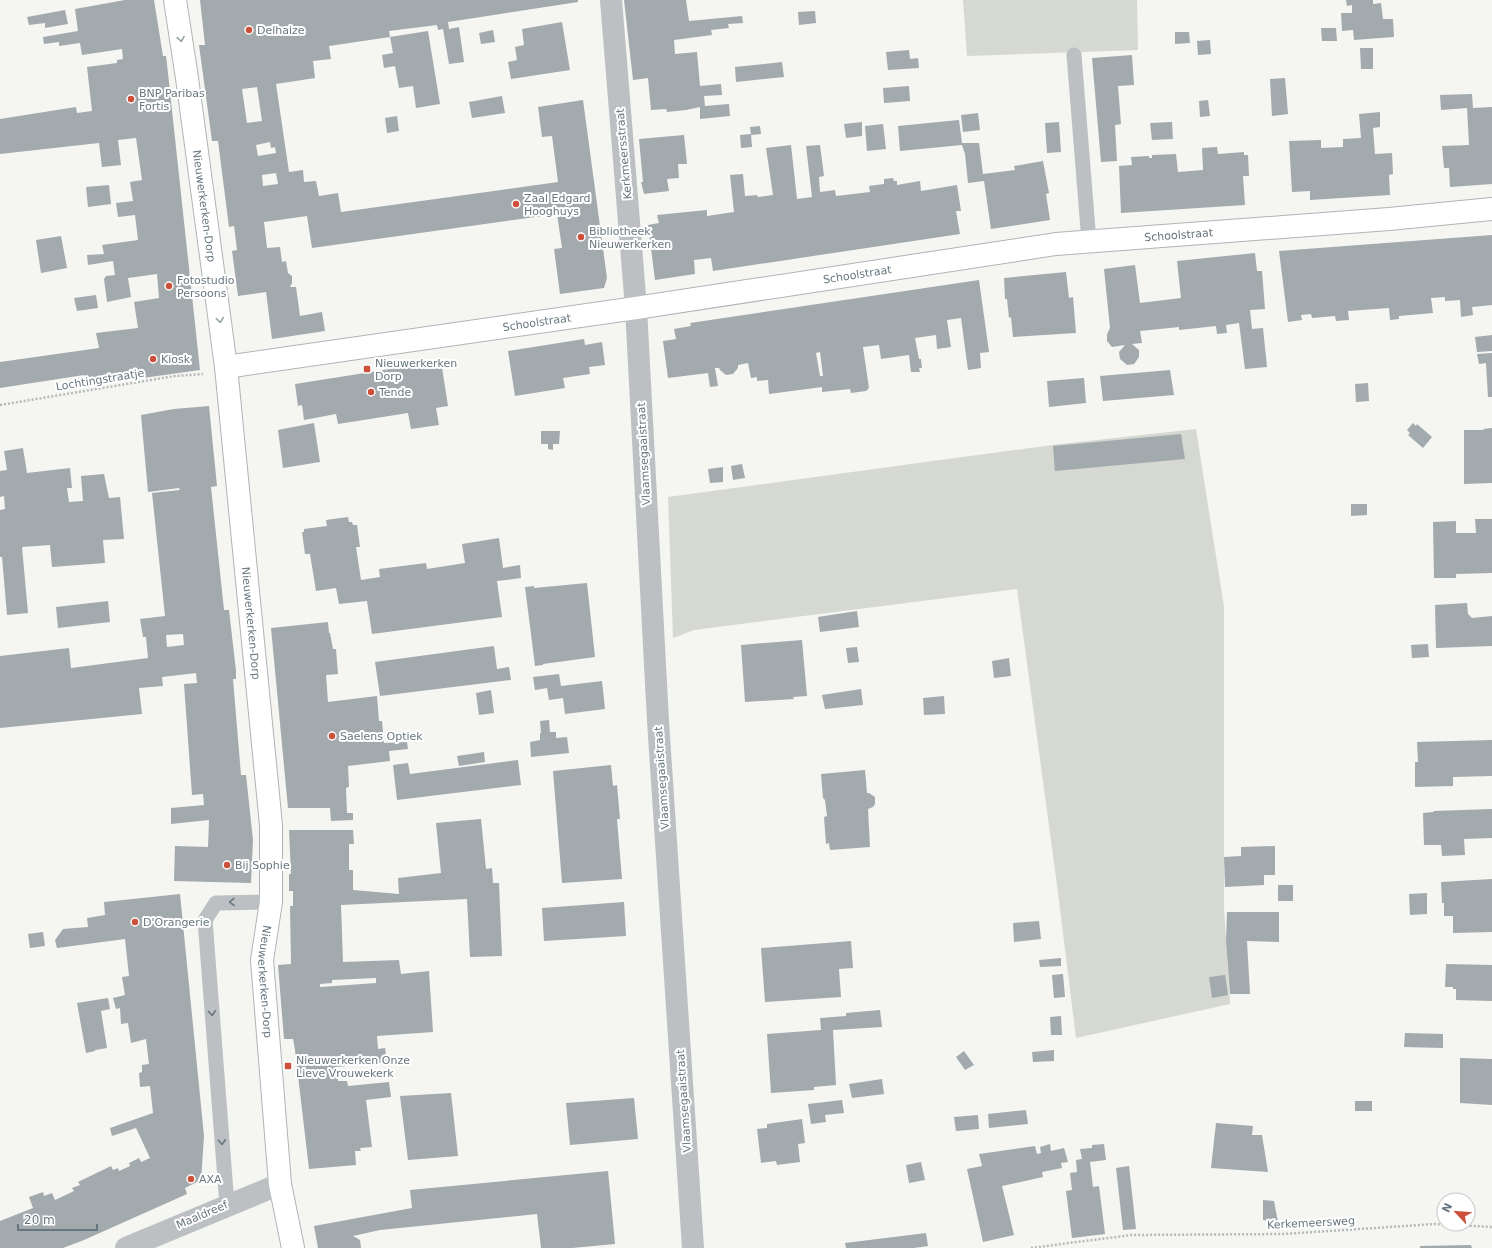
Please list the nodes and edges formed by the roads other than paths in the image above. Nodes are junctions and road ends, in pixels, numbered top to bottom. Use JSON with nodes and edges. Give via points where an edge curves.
{"nodes":[{"id":1,"x":175,"y":0,"type":"edge"},
{"id":2,"x":611,"y":0,"type":"edge"},
{"id":3,"x":1074,"y":55,"type":"dead end"},
{"id":4,"x":1492,"y":209,"type":"edge"},
{"id":5,"x":1089,"y":242,"type":"junction"},
{"id":6,"x":636,"y":308,"type":"junction"},
{"id":7,"x":226,"y":367,"type":"junction"},
{"id":8,"x":271,"y":902,"type":"junction"},
{"id":9,"x":280,"y":1184,"type":"junction"},
{"id":10,"x":227,"y":1205,"type":"junction"},
{"id":11,"x":126,"y":1248,"type":"edge"},
{"id":12,"x":293,"y":1248,"type":"edge"},
{"id":13,"x":693,"y":1248,"type":"edge"}],
"edges":[{"from":1,"to":7,"type":"street","name":"Nieuwerkerken-Dorp","one_way":true,"via":[[190,93]]},
{"from":2,"to":6,"type":"street","name":"Kerkmeersstraat"},
{"from":3,"to":5,"type":"lane"},
{"from":4,"to":5,"type":"street","name":"Schoolstraat"},
{"from":5,"to":6,"type":"street","name":"Schoolstraat","via":[[1056,244]]},
{"from":6,"to":7,"type":"street","name":"Schoolstraat"},
{"from":6,"to":13,"type":"street","name":"Vlaamsegaaistraat","via":[[658,721]]},
{"from":7,"to":8,"type":"street","name":"Nieuwerkerken-Dorp","via":[[271,825]]},
{"from":8,"to":9,"type":"street","name":"Nieuwerkerken-Dorp","via":[[262,960]]},
{"from":8,"to":10,"type":"lane","one_way":true,"via":[[216,903],[205,920]]},
{"from":9,"to":10,"type":"street","name":"Maaldreef"},
{"from":9,"to":12,"type":"street","name":"Nieuwerkerken-Dorp"},
{"from":10,"to":11,"type":"street","name":"Maaldreef"}]}
